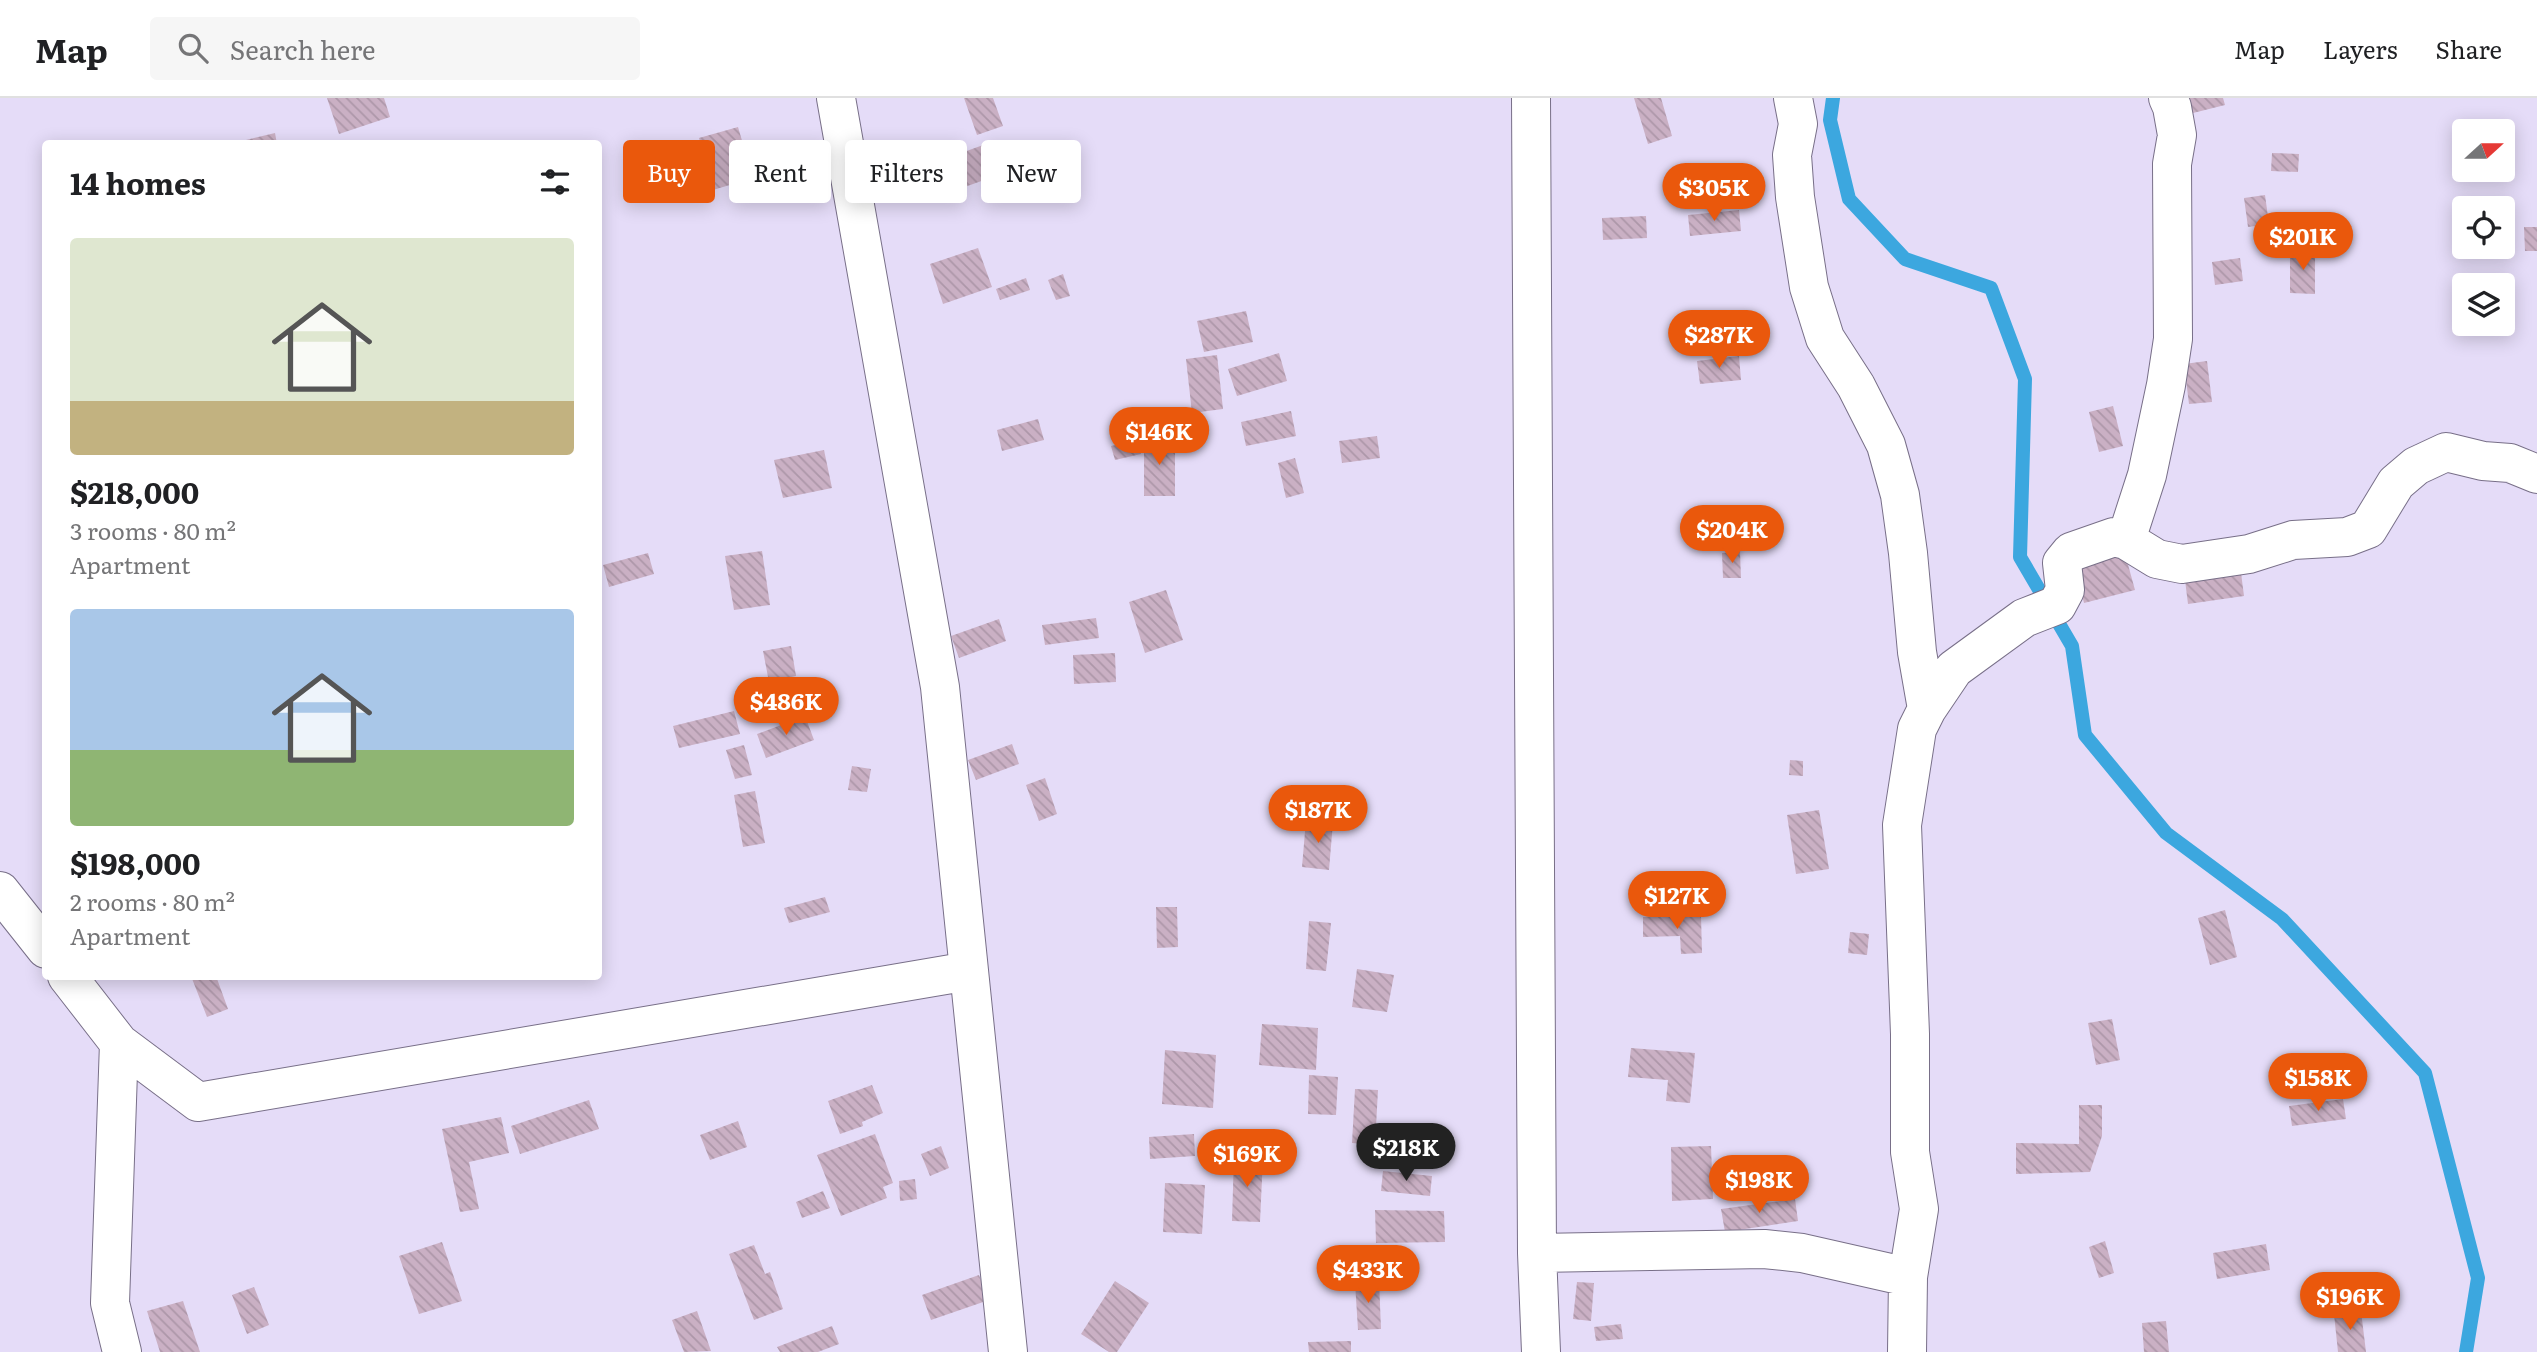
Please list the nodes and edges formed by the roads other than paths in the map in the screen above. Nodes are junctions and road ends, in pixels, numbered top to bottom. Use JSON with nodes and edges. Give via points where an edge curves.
{"nodes":[{"id":1,"x":836,"y":98,"type":"edge"},
{"id":2,"x":1531,"y":98,"type":"edge"},
{"id":3,"x":1793,"y":98,"type":"edge"},
{"id":4,"x":2168,"y":98,"type":"edge"},
{"id":5,"x":2537,"y":474,"type":"edge"},
{"id":6,"x":2126,"y":540,"type":"junction"},
{"id":7,"x":1927,"y":709,"type":"junction"},
{"id":8,"x":0,"y":891,"type":"edge"},
{"id":9,"x":42,"y":944,"type":"edge"},
{"id":10,"x":969,"y":971,"type":"junction"},
{"id":11,"x":70,"y":980,"type":"edge"},
{"id":12,"x":119,"y":1043,"type":"junction"},
{"id":13,"x":1537,"y":1252,"type":"junction"},
{"id":14,"x":1908,"y":1277,"type":"junction"},
{"id":15,"x":122,"y":1352,"type":"edge"},
{"id":16,"x":1008,"y":1352,"type":"edge"},
{"id":17,"x":1541,"y":1352,"type":"edge"},
{"id":18,"x":1907,"y":1352,"type":"edge"}],
"edges":[{"from":1,"to":10,"type":"street","via":[[940,687]]},
{"from":2,"to":13,"type":"street"},
{"from":3,"to":7,"type":"street","via":[[1798,124],[1792,155],[1795,197],[1809,287],[1825,338],[1886,445],[1900,495]]},
{"from":4,"to":6,"type":"street","via":[[2176,135],[2172,164],[2173,339],[2147,475]]},
{"from":5,"to":6,"type":"street","via":[[2510,463],[2446,452],[2416,466],[2396,483],[2368,529],[2347,537],[2293,540],[2249,554],[2182,564],[2157,559]]},
{"from":6,"to":7,"type":"street","via":[[2114,537],[2071,552],[2062,563],[2065,590],[2057,605],[2024,618],[1954,670]]},
{"from":7,"to":14,"type":"street","via":[[1917,729],[1902,825],[1910,1152],[1919,1209]]},
{"from":8,"to":9,"type":"street"},
{"from":10,"to":12,"type":"street","via":[[198,1101]]},
{"from":10,"to":16,"type":"street"},
{"from":11,"to":12,"type":"street"},
{"from":12,"to":15,"type":"street","via":[[110,1303]]},
{"from":13,"to":14,"type":"street","via":[[1764,1249]]},
{"from":13,"to":17,"type":"street"},
{"from":14,"to":18,"type":"street"}]}
